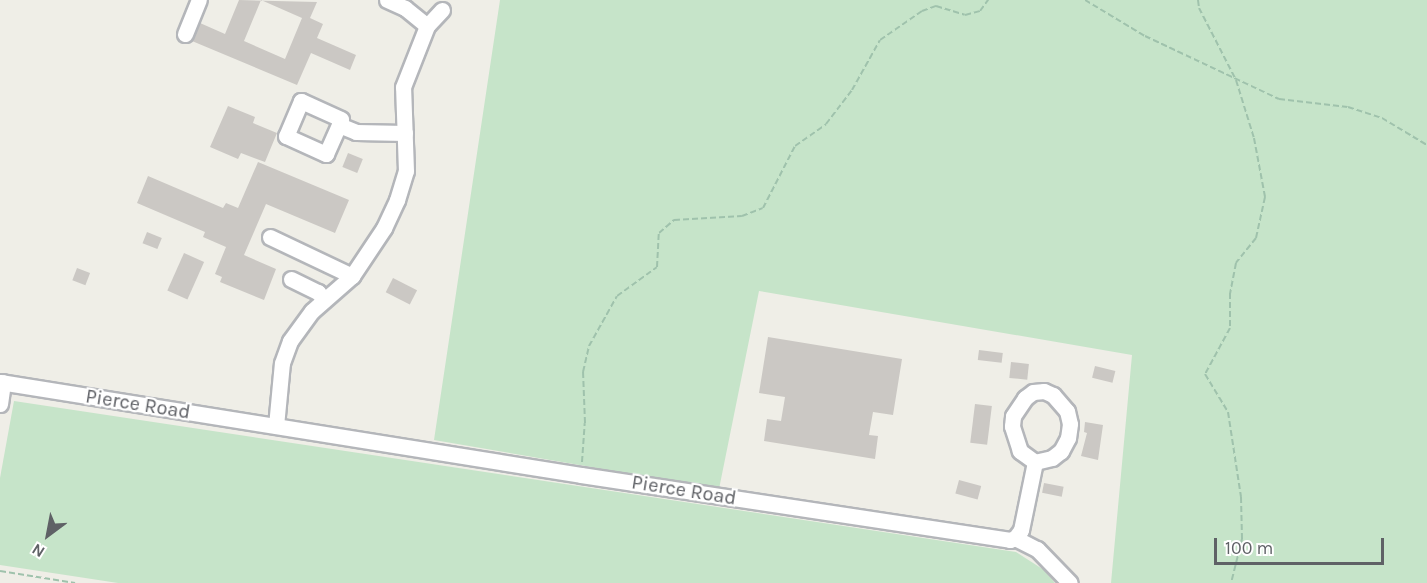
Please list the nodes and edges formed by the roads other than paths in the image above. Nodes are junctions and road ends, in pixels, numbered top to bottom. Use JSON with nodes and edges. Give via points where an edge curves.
{"nodes":[{"id":1,"x":199,"y":0,"type":"edge"},
{"id":2,"x":387,"y":0,"type":"edge"},
{"id":3,"x":442,"y":10,"type":"dead end"},
{"id":4,"x":427,"y":26,"type":"junction"},
{"id":5,"x":185,"y":34,"type":"dead end"},
{"id":6,"x":339,"y":125,"type":"dead end"},
{"id":7,"x":405,"y":133,"type":"junction"},
{"id":8,"x":270,"y":237,"type":"dead end"},
{"id":9,"x":352,"y":276,"type":"junction"},
{"id":10,"x":291,"y":279,"type":"dead end"},
{"id":11,"x":324,"y":300,"type":"junction"},
{"id":12,"x":2,"y":382,"type":"edge"},
{"id":13,"x":0,"y":404,"type":"edge"},
{"id":14,"x":276,"y":426,"type":"junction"},
{"id":15,"x":1035,"y":462,"type":"junction"},
{"id":16,"x":1015,"y":538,"type":"junction"},
{"id":17,"x":1070,"y":583,"type":"edge"}],
"edges":[{"from":1,"to":5,"type":"lane"},
{"from":2,"to":4,"type":"lane","via":[[405,8]]},
{"from":3,"to":4,"type":"lane"},
{"from":4,"to":7,"type":"lane","via":[[403,87]]},
{"from":6,"to":7,"type":"lane","via":[[356,132]]},
{"from":7,"to":9,"type":"lane","via":[[406,171],[397,200],[384,228]]},
{"from":8,"to":9,"type":"lane"},
{"from":9,"to":11,"type":"lane"},
{"from":10,"to":11,"type":"lane","via":[[318,292]]},
{"from":11,"to":14,"type":"lane","via":[[302,323],[282,363]]},
{"from":12,"to":13,"type":"lane"},
{"from":12,"to":14,"type":"lane","name":"Pierce Road"},
{"from":14,"to":16,"type":"lane","name":"Pierce Road"},
{"from":15,"to":15,"type":"lane","via":[[1044,462],[1062,451],[1070,424],[1060,402],[1053,394],[1044,392],[1033,392],[1025,398],[1013,416],[1020,450]]},
{"from":15,"to":16,"type":"lane","via":[[1024,518]]},
{"from":16,"to":17,"type":"lane","via":[[1046,557]]}]}
